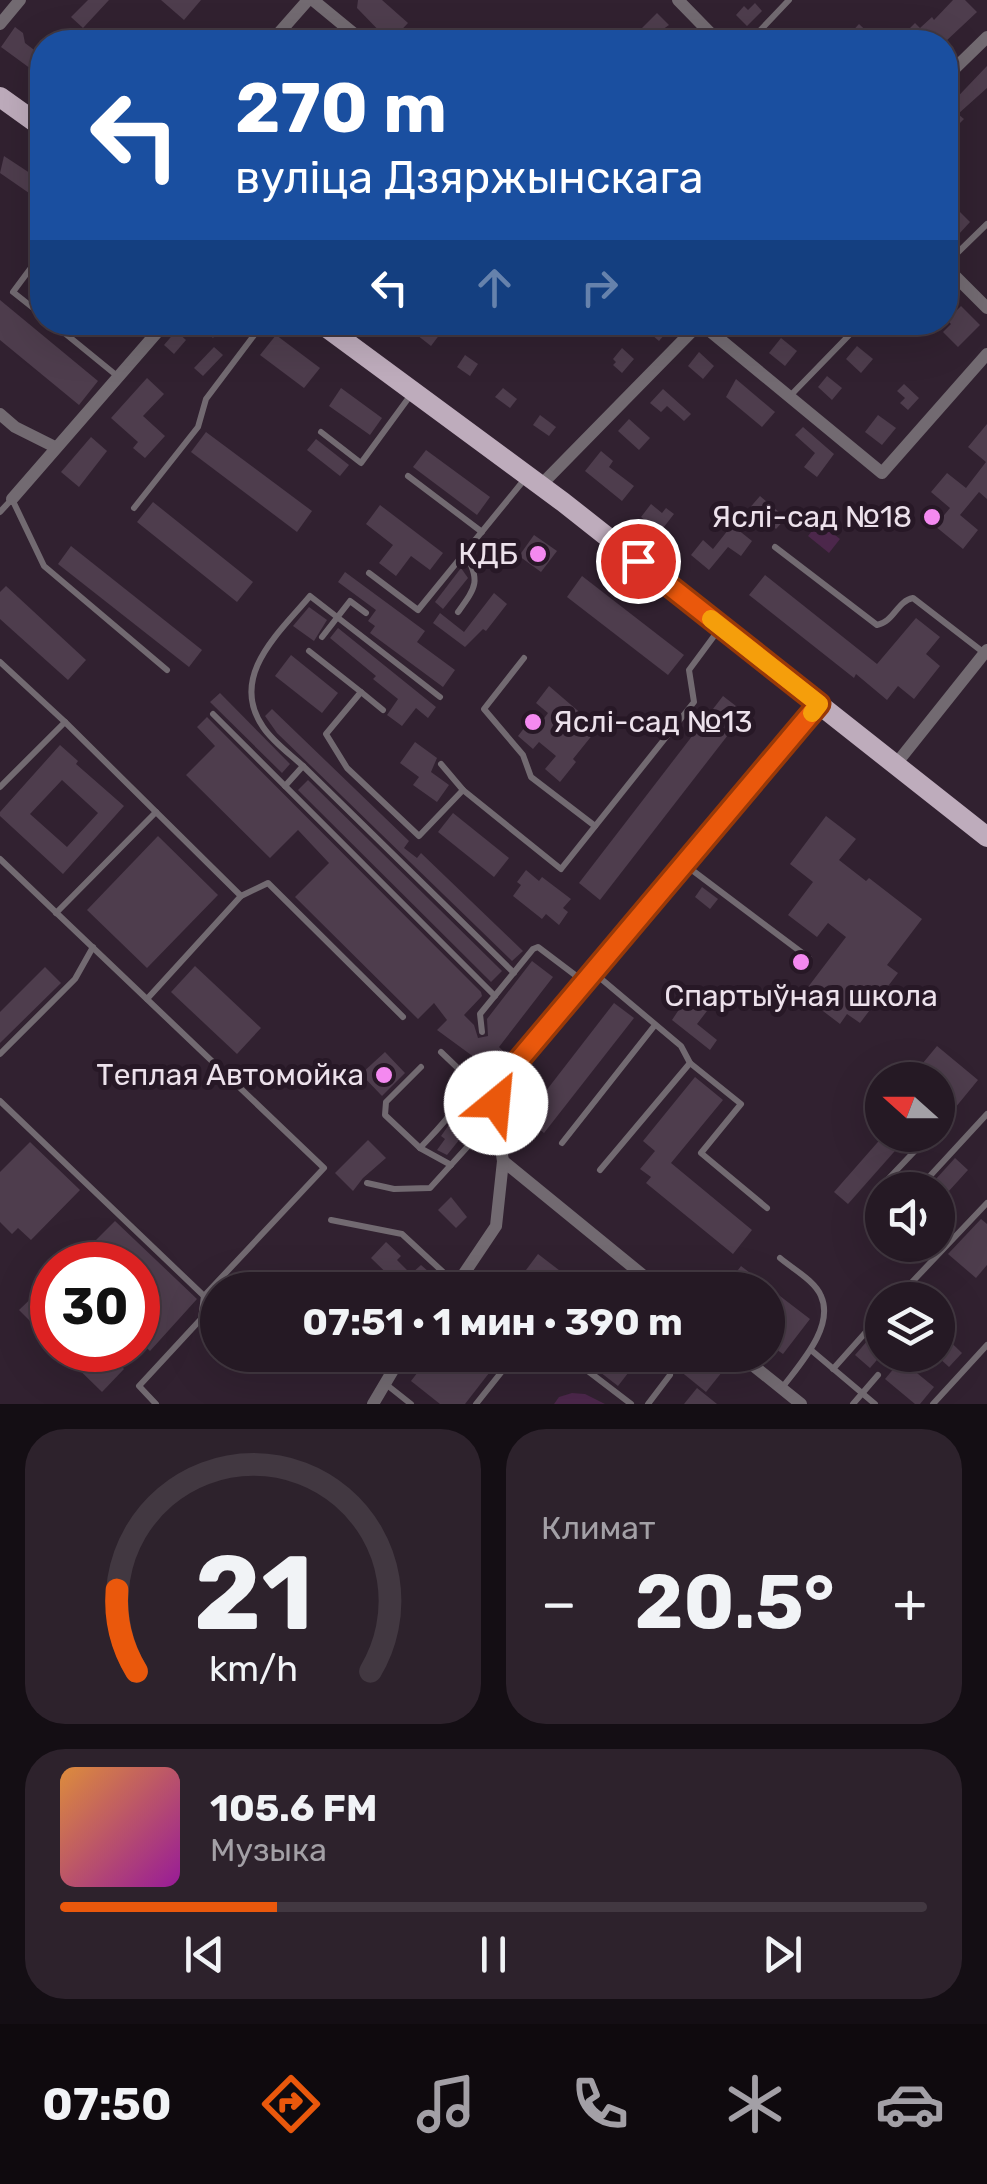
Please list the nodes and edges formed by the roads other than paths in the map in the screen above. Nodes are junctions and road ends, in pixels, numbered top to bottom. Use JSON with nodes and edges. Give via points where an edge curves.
{"nodes":[{"id":1,"x":20,"y":0,"type":"edge"},
{"id":2,"x":310,"y":0,"type":"edge"},
{"id":3,"x":678,"y":0,"type":"edge"},
{"id":4,"x":789,"y":0,"type":"edge"},
{"id":5,"x":0,"y":24,"type":"edge"},
{"id":6,"x":282,"y":30,"type":"edge"},
{"id":7,"x":349,"y":30,"type":"edge"},
{"id":8,"x":707,"y":30,"type":"edge"},
{"id":9,"x":760,"y":30,"type":"edge"},
{"id":10,"x":987,"y":37,"type":"edge"},
{"id":11,"x":958,"y":65,"type":"edge"},
{"id":12,"x":0,"y":97,"type":"edge"},
{"id":13,"x":30,"y":118,"type":"edge"},
{"id":14,"x":987,"y":224,"type":"edge"},
{"id":15,"x":958,"y":253,"type":"edge"},
{"id":16,"x":30,"y":269,"type":"edge"},
{"id":17,"x":958,"y":279,"type":"edge"},
{"id":18,"x":30,"y":305,"type":"edge"},
{"id":19,"x":987,"y":308,"type":"edge"},
{"id":20,"x":67,"y":335,"type":"edge"},
{"id":21,"x":150,"y":335,"type":"edge"},
{"id":22,"x":254,"y":335,"type":"edge"},
{"id":23,"x":336,"y":335,"type":"edge"},
{"id":24,"x":687,"y":335,"type":"edge"},
{"id":25,"x":715,"y":335,"type":"edge"},
{"id":26,"x":849,"y":335,"type":"edge"},
{"id":27,"x":987,"y":354,"type":"edge"},
{"id":28,"x":118,"y":377,"type":"junction"},
{"id":29,"x":414,"y":390,"type":"junction"},
{"id":30,"x":790,"y":396,"type":"junction"},
{"id":31,"x":0,"y":414,"type":"edge"},
{"id":32,"x":321,"y":432,"type":"dead end"},
{"id":33,"x":56,"y":447,"type":"junction"},
{"id":34,"x":408,"y":476,"type":"dead end"},
{"id":35,"x":534,"y":480,"type":"junction"},
{"id":36,"x":12,"y":499,"type":"junction"},
{"id":37,"x":134,"y":508,"type":"dead end"},
{"id":38,"x":0,"y":512,"type":"edge"},
{"id":39,"x":482,"y":532,"type":"junction"},
{"id":40,"x":775,"y":547,"type":"dead end"},
{"id":41,"x":465,"y":553,"type":"junction"},
{"id":42,"x":369,"y":574,"type":"dead end"},
{"id":43,"x":458,"y":612,"type":"dead end"},
{"id":44,"x":366,"y":614,"type":"dead end"},
{"id":45,"x":337,"y":617,"type":"junction"},
{"id":46,"x":720,"y":627,"type":"junction"},
{"id":47,"x":322,"y":637,"type":"dead end"},
{"id":48,"x":310,"y":651,"type":"dead end"},
{"id":49,"x":986,"y":651,"type":"edge"},
{"id":50,"x":524,"y":658,"type":"dead end"},
{"id":51,"x":0,"y":662,"type":"edge"},
{"id":52,"x":167,"y":670,"type":"dead end"},
{"id":53,"x":360,"y":692,"type":"junction"},
{"id":54,"x":440,"y":698,"type":"dead end"},
{"id":55,"x":819,"y":704,"type":"junction"},
{"id":56,"x":383,"y":710,"type":"dead end"},
{"id":57,"x":212,"y":714,"type":"dead end"},
{"id":58,"x":64,"y":722,"type":"junction"},
{"id":59,"x":442,"y":764,"type":"dead end"},
{"id":60,"x":896,"y":764,"type":"junction"},
{"id":61,"x":303,"y":766,"type":"junction"},
{"id":62,"x":286,"y":786,"type":"junction"},
{"id":63,"x":0,"y":787,"type":"edge"},
{"id":64,"x":463,"y":790,"type":"junction"},
{"id":65,"x":156,"y":812,"type":"junction"},
{"id":66,"x":595,"y":826,"type":"junction"},
{"id":67,"x":987,"y":837,"type":"edge"},
{"id":68,"x":0,"y":859,"type":"edge"},
{"id":69,"x":684,"y":864,"type":"junction"},
{"id":70,"x":240,"y":896,"type":"junction"},
{"id":71,"x":56,"y":913,"type":"junction"},
{"id":72,"x":93,"y":948,"type":"junction"},
{"id":73,"x":809,"y":958,"type":"dead end"},
{"id":74,"x":514,"y":973,"type":"junction"},
{"id":75,"x":588,"y":977,"type":"junction"},
{"id":76,"x":495,"y":996,"type":"junction"},
{"id":77,"x":147,"y":999,"type":"junction"},
{"id":78,"x":403,"y":1016,"type":"dead end"},
{"id":79,"x":655,"y":1025,"type":"junction"},
{"id":80,"x":482,"y":1032,"type":"dead end"},
{"id":81,"x":441,"y":1052,"type":"dead end"},
{"id":82,"x":0,"y":1054,"type":"edge"},
{"id":83,"x":690,"y":1063,"type":"junction"},
{"id":84,"x":422,"y":1068,"type":"dead end"},
{"id":85,"x":0,"y":1101,"type":"edge"},
{"id":86,"x":987,"y":1114,"type":"edge"},
{"id":87,"x":500,"y":1132,"type":"junction"},
{"id":88,"x":562,"y":1144,"type":"dead end"},
{"id":89,"x":420,"y":1148,"type":"junction"},
{"id":90,"x":914,"y":1152,"type":"edge"},
{"id":91,"x":504,"y":1161,"type":"junction"},
{"id":92,"x":450,"y":1165,"type":"junction"},
{"id":93,"x":600,"y":1170,"type":"dead end"},
{"id":94,"x":895,"y":1172,"type":"edge"},
{"id":95,"x":934,"y":1172,"type":"edge"},
{"id":96,"x":367,"y":1183,"type":"dead end"},
{"id":97,"x":987,"y":1203,"type":"edge"},
{"id":98,"x":767,"y":1208,"type":"dead end"},
{"id":99,"x":331,"y":1220,"type":"dead end"},
{"id":100,"x":780,"y":1258,"type":"dead end"},
{"id":101,"x":226,"y":1272,"type":"edge"},
{"id":102,"x":439,"y":1272,"type":"edge"},
{"id":103,"x":466,"y":1272,"type":"edge"},
{"id":104,"x":639,"y":1272,"type":"edge"},
{"id":105,"x":912,"y":1282,"type":"edge"},
{"id":106,"x":200,"y":1292,"type":"edge"},
{"id":107,"x":200,"y":1319,"type":"edge"},
{"id":108,"x":865,"y":1333,"type":"edge"},
{"id":109,"x":987,"y":1345,"type":"edge"},
{"id":110,"x":811,"y":1350,"type":"junction"},
{"id":111,"x":833,"y":1369,"type":"junction"},
{"id":112,"x":390,"y":1372,"type":"edge"},
{"id":113,"x":501,"y":1372,"type":"edge"},
{"id":114,"x":589,"y":1372,"type":"edge"},
{"id":115,"x":762,"y":1372,"type":"edge"},
{"id":116,"x":670,"y":1375,"type":"dead end"},
{"id":117,"x":878,"y":1376,"type":"dead end"},
{"id":118,"x":386,"y":1384,"type":"junction"},
{"id":119,"x":782,"y":1388,"type":"junction"},
{"id":120,"x":862,"y":1394,"type":"junction"},
{"id":121,"x":156,"y":1404,"type":"edge"},
{"id":122,"x":372,"y":1404,"type":"edge"},
{"id":123,"x":412,"y":1404,"type":"edge"},
{"id":124,"x":476,"y":1404,"type":"edge"},
{"id":125,"x":630,"y":1404,"type":"edge"},
{"id":126,"x":648,"y":1404,"type":"edge"},
{"id":127,"x":801,"y":1404,"type":"edge"},
{"id":128,"x":853,"y":1404,"type":"edge"},
{"id":129,"x":875,"y":1404,"type":"edge"},
{"id":130,"x":934,"y":1404,"type":"edge"}],
"edges":[{"from":1,"to":5,"type":"street"},
{"from":2,"to":6,"type":"street"},
{"from":2,"to":7,"type":"street"},
{"from":3,"to":8,"type":"street"},
{"from":4,"to":9,"type":"lane"},
{"from":10,"to":11,"type":"street"},
{"from":12,"to":13,"type":"main road"},
{"from":14,"to":15,"type":"lane"},
{"from":16,"to":18,"type":"lane","via":[[13,292]]},
{"from":17,"to":19,"type":"street"},
{"from":20,"to":28,"type":"lane"},
{"from":21,"to":28,"type":"street"},
{"from":22,"to":37,"type":"lane","via":[[206,399],[198,427]]},
{"from":23,"to":29,"type":"main road"},
{"from":24,"to":35,"type":"street"},
{"from":25,"to":30,"type":"street"},
{"from":26,"to":30,"type":"lane"},
{"from":27,"to":30,"type":"street","via":[[882,473]]},
{"from":28,"to":33,"type":"street"},
{"from":29,"to":32,"type":"lane","via":[[361,463]]},
{"from":29,"to":35,"type":"main road"},
{"from":31,"to":33,"type":"street"},
{"from":33,"to":36,"type":"street"},
{"from":34,"to":39,"type":"lane"},
{"from":35,"to":39,"type":"lane"},
{"from":35,"to":46,"type":"main road"},
{"from":36,"to":38,"type":"lane"},
{"from":36,"to":52,"type":"lane","via":[[44,566]]},
{"from":39,"to":41,"type":"lane"},
{"from":40,"to":49,"type":"lane","via":[[877,625],[913,598]]},
{"from":41,"to":42,"type":"lane","via":[[418,610]]},
{"from":41,"to":43,"type":"lane","via":[[476,580]]},
{"from":44,"to":45,"type":"lane","via":[[350,601]]},
{"from":45,"to":47,"type":"lane"},
{"from":45,"to":54,"type":"lane"},
{"from":45,"to":61,"type":"lane","via":[[310,596],[253,671],[257,717]]},
{"from":46,"to":55,"type":"main road"},
{"from":46,"to":66,"type":"lane","via":[[689,670],[694,702]]},
{"from":48,"to":53,"type":"lane"},
{"from":49,"to":60,"type":"street"},
{"from":50,"to":66,"type":"lane","via":[[484,710],[523,756],[531,777]]},
{"from":51,"to":58,"type":"lane"},
{"from":53,"to":56,"type":"lane"},
{"from":53,"to":64,"type":"lane","via":[[326,734],[347,768],[419,836]]},
{"from":55,"to":60,"type":"main road"},
{"from":55,"to":69,"type":"street"},
{"from":57,"to":62,"type":"lane"},
{"from":58,"to":63,"type":"lane"},
{"from":58,"to":65,"type":"lane"},
{"from":59,"to":64,"type":"lane"},
{"from":60,"to":67,"type":"main road"},
{"from":61,"to":62,"type":"lane"},
{"from":61,"to":74,"type":"lane"},
{"from":62,"to":76,"type":"lane"},
{"from":64,"to":66,"type":"lane","via":[[561,869]]},
{"from":65,"to":70,"type":"lane"},
{"from":65,"to":71,"type":"lane"},
{"from":68,"to":71,"type":"lane"},
{"from":69,"to":73,"type":"lane"},
{"from":69,"to":75,"type":"street"},
{"from":70,"to":77,"type":"lane"},
{"from":70,"to":78,"type":"lane","via":[[268,883]]},
{"from":71,"to":72,"type":"lane"},
{"from":72,"to":77,"type":"lane"},
{"from":72,"to":82,"type":"lane","via":[[75,979]]},
{"from":74,"to":75,"type":"lane","via":[[538,947]]},
{"from":74,"to":76,"type":"lane"},
{"from":75,"to":79,"type":"lane"},
{"from":75,"to":87,"type":"street","via":[[501,1085]]},
{"from":76,"to":80,"type":"lane","via":[[480,1014]]},
{"from":77,"to":101,"type":"lane","via":[[324,1168]]},
{"from":79,"to":83,"type":"lane"},
{"from":79,"to":88,"type":"lane"},
{"from":81,"to":89,"type":"lane","via":[[465,1075],[464,1091]]},
{"from":83,"to":93,"type":"lane"},
{"from":83,"to":98,"type":"lane","via":[[741,1104],[701,1153]]},
{"from":84,"to":89,"type":"lane","via":[[383,1110]]},
{"from":85,"to":106,"type":"lane"},
{"from":86,"to":95,"type":"lane"},
{"from":87,"to":91,"type":"street"},
{"from":87,"to":92,"type":"lane","via":[[470,1144]]},
{"from":89,"to":92,"type":"lane"},
{"from":90,"to":94,"type":"lane"},
{"from":91,"to":103,"type":"street","via":[[496,1226]]},
{"from":91,"to":104,"type":"street"},
{"from":92,"to":96,"type":"lane","via":[[430,1188]]},
{"from":97,"to":105,"type":"lane"},
{"from":99,"to":102,"type":"lane","via":[[402,1234]]},
{"from":100,"to":110,"type":"lane","via":[[821,1293],[822,1320]]},
{"from":107,"to":121,"type":"lane","via":[[139,1386]]},
{"from":108,"to":111,"type":"lane"},
{"from":109,"to":130,"type":"lane"},
{"from":110,"to":111,"type":"lane"},
{"from":110,"to":119,"type":"lane"},
{"from":111,"to":120,"type":"lane"},
{"from":112,"to":118,"type":"street"},
{"from":113,"to":124,"type":"lane"},
{"from":114,"to":125,"type":"lane"},
{"from":115,"to":119,"type":"street"},
{"from":116,"to":126,"type":"lane"},
{"from":117,"to":120,"type":"lane"},
{"from":118,"to":122,"type":"street"},
{"from":118,"to":123,"type":"lane"},
{"from":119,"to":127,"type":"street"},
{"from":120,"to":128,"type":"lane"},
{"from":120,"to":129,"type":"lane"}]}
